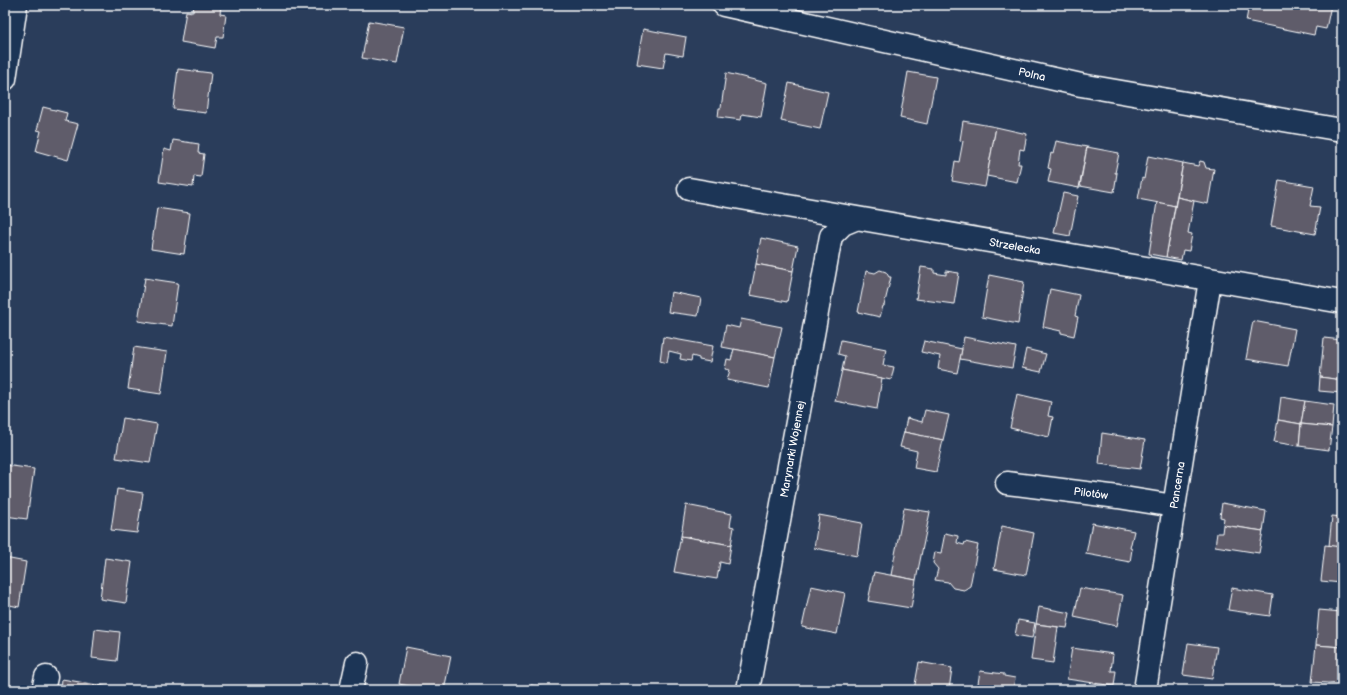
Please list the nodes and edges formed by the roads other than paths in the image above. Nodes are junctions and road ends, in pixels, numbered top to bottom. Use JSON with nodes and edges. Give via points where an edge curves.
{"nodes":[{"id":1,"x":16,"y":5,"type":"edge"},
{"id":2,"x":724,"y":5,"type":"edge"},
{"id":3,"x":756,"y":9,"type":"edge"},
{"id":4,"x":5,"y":79,"type":"edge"},
{"id":5,"x":1342,"y":130,"type":"edge"},
{"id":6,"x":689,"y":189,"type":"dead end"},
{"id":7,"x":854,"y":219,"type":"junction"},
{"id":8,"x":1210,"y":280,"type":"junction"},
{"id":9,"x":1342,"y":302,"type":"edge"},
{"id":10,"x":1007,"y":484,"type":"dead end"},
{"id":11,"x":1174,"y":506,"type":"junction"},
{"id":12,"x":357,"y":663,"type":"dead end"},
{"id":13,"x":351,"y":690,"type":"edge"},
{"id":14,"x":748,"y":690,"type":"edge"},
{"id":15,"x":1145,"y":690,"type":"edge"}],
"edges":[{"from":1,"to":4,"type":"street"},
{"from":2,"to":3,"type":"street","name":"Polna"},
{"from":3,"to":5,"type":"street","name":"Polna","via":[[1081,85]]},
{"from":6,"to":7,"type":"street","name":"Strzelecka"},
{"from":7,"to":8,"type":"street","name":"Strzelecka"},
{"from":7,"to":14,"type":"street","name":"Marynarki Wojennej","via":[[843,224],[831,236]]},
{"from":8,"to":9,"type":"street","name":"Strzelecka"},
{"from":8,"to":11,"type":"street","name":"Pancerna"},
{"from":10,"to":11,"type":"street","name":"Pilotów","via":[[1118,496]]},
{"from":11,"to":15,"type":"street","name":"Pancerna"},
{"from":12,"to":13,"type":"street"}]}
